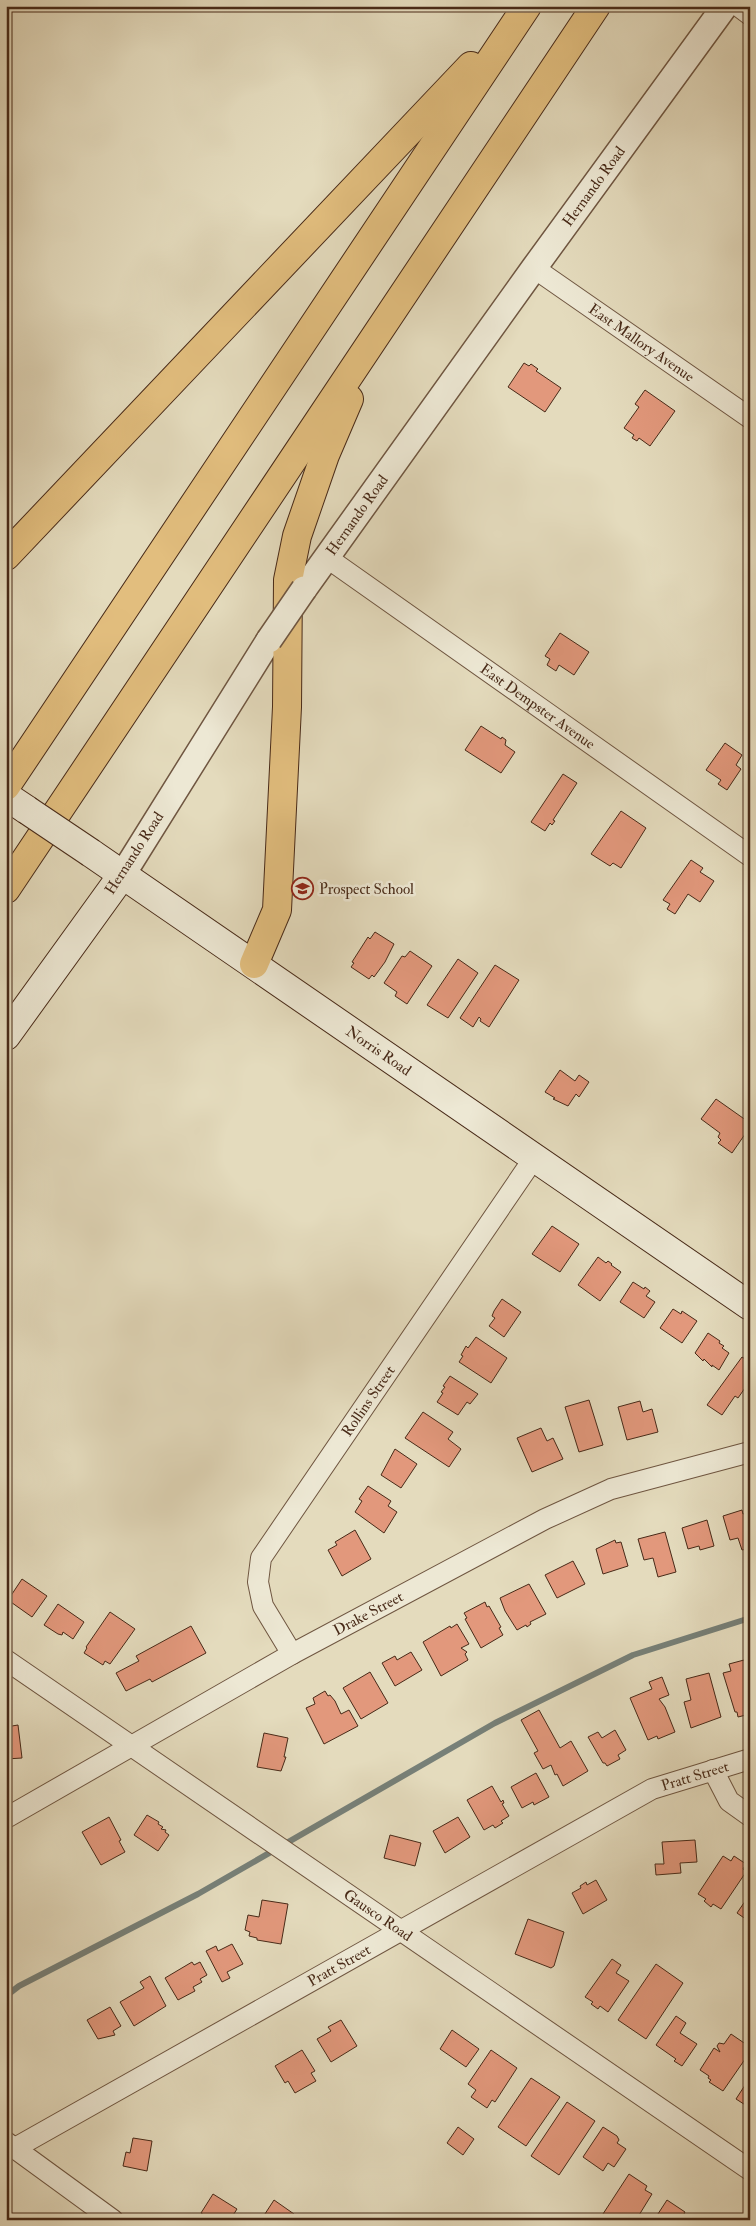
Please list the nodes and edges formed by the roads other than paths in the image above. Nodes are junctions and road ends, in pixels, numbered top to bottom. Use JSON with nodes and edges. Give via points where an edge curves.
{"nodes":[{"id":1,"x":596,"y":6,"type":"edge"},
{"id":2,"x":725,"y":6,"type":"edge"},
{"id":3,"x":738,"y":6,"type":"edge"},
{"id":4,"x":525,"y":8,"type":"edge"},
{"id":5,"x":750,"y":15,"type":"edge"},
{"id":6,"x":534,"y":268,"type":"junction"},
{"id":7,"x":374,"y":340,"type":"junction"},
{"id":8,"x":750,"y":418,"type":"edge"},
{"id":9,"x":6,"y":556,"type":"edge"},
{"id":10,"x":326,"y":558,"type":"junction"},
{"id":11,"x":6,"y":786,"type":"edge"},
{"id":12,"x":6,"y":796,"type":"edge"},
{"id":13,"x":750,"y":856,"type":"edge"},
{"id":14,"x":123,"y":874,"type":"junction"},
{"id":15,"x":6,"y":889,"type":"edge"},
{"id":16,"x":254,"y":964,"type":"junction"},
{"id":17,"x":6,"y":1036,"type":"edge"},
{"id":18,"x":534,"y":1158,"type":"junction"},
{"id":19,"x":750,"y":1306,"type":"edge"},
{"id":20,"x":750,"y":1452,"type":"edge"},
{"id":21,"x":292,"y":1654,"type":"junction"},
{"id":22,"x":6,"y":1660,"type":"edge"},
{"id":23,"x":132,"y":1747,"type":"junction"},
{"id":24,"x":750,"y":1759,"type":"edge"},
{"id":25,"x":713,"y":1770,"type":"junction"},
{"id":26,"x":750,"y":1816,"type":"edge"},
{"id":27,"x":6,"y":1818,"type":"edge"},
{"id":28,"x":400,"y":1930,"type":"junction"},
{"id":29,"x":11,"y":2145,"type":"edge"},
{"id":30,"x":750,"y":2170,"type":"edge"},
{"id":31,"x":113,"y":2220,"type":"edge"}],
"edges":[{"from":1,"to":7,"type":"highway"},
{"from":2,"to":6,"type":"street","name":"Hernando Road"},
{"from":3,"to":5,"type":"street"},
{"from":4,"to":9,"type":"highway"},
{"from":4,"to":11,"type":"highway"},
{"from":6,"to":8,"type":"street","name":"East Mallory Avenue"},
{"from":6,"to":10,"type":"street","name":"Hernando Road"},
{"from":7,"to":15,"type":"highway"},
{"from":7,"to":16,"type":"highway","via":[[326,455],[297,536],[288,580],[287,707],[277,910]]},
{"from":10,"to":13,"type":"street","name":"East Dempster Avenue"},
{"from":10,"to":14,"type":"street","name":"Hernando Road","bridge":true,"via":[[269,640]]},
{"from":12,"to":14,"type":"main road","name":"Norris Road","bridge":true},
{"from":14,"to":16,"type":"main road","name":"Norris Road"},
{"from":14,"to":17,"type":"main road","name":"Hernando Road"},
{"from":16,"to":18,"type":"main road","name":"Norris Road"},
{"from":18,"to":19,"type":"main road","name":"Norris Road"},
{"from":18,"to":21,"type":"street","name":"Rollins Street","via":[[261,1558],[258,1582],[263,1606]]},
{"from":20,"to":21,"type":"street","name":"Drake Street","via":[[603,1493],[544,1519]]},
{"from":21,"to":23,"type":"street","name":"Drake Street"},
{"from":22,"to":23,"type":"street","name":"Gausco Road"},
{"from":23,"to":27,"type":"street","name":"Drake Street"},
{"from":23,"to":28,"type":"street","name":"Gausco Road"},
{"from":24,"to":25,"type":"street","name":"Pratt Street"},
{"from":25,"to":26,"type":"street","via":[[729,1801]]},
{"from":25,"to":28,"type":"street","name":"Pratt Street","via":[[652,1788]]},
{"from":28,"to":29,"type":"street","name":"Pratt Street"},
{"from":28,"to":30,"type":"street","name":"Gausco Road"},
{"from":29,"to":31,"type":"street"}]}
